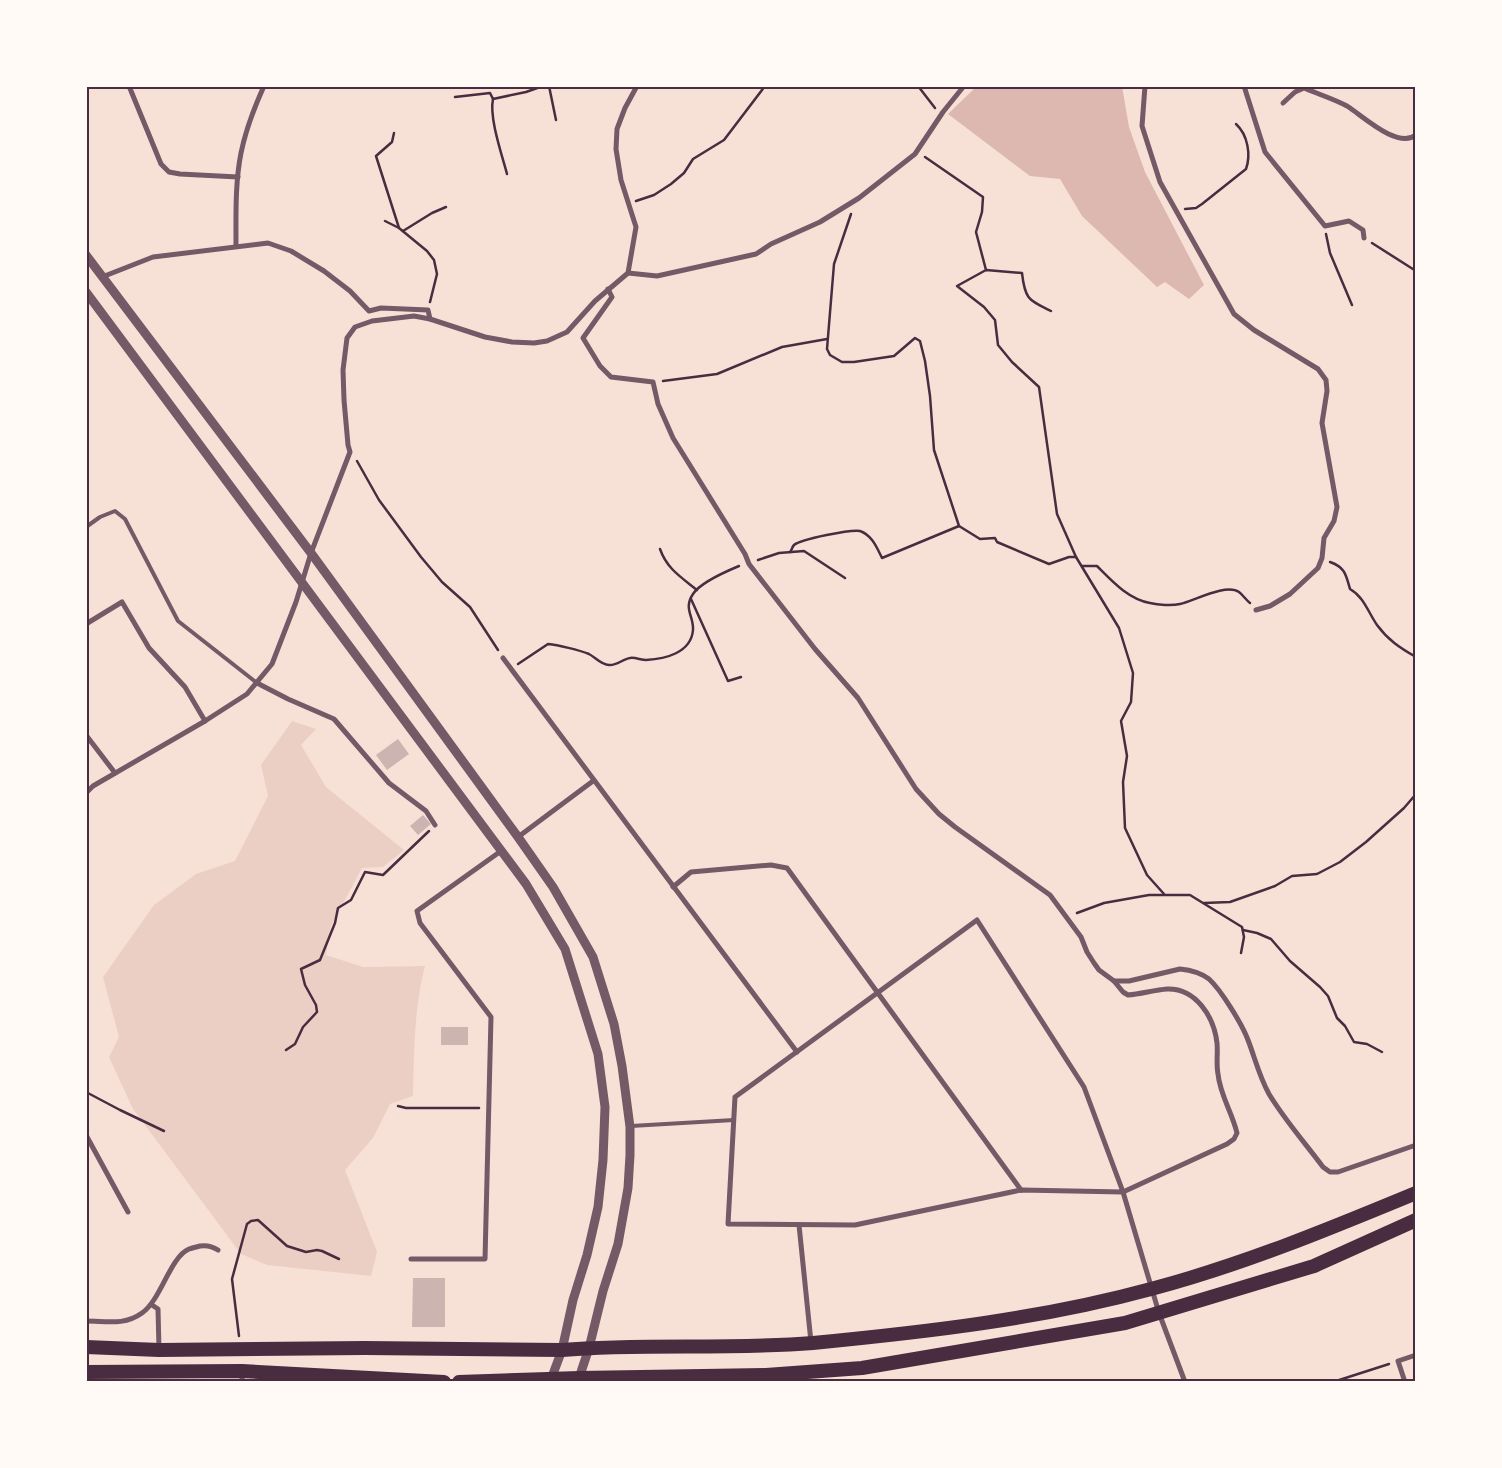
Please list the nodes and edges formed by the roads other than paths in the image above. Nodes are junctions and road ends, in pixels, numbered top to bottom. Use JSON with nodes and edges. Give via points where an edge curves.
{"nodes":[{"id":1,"x":129,"y":86,"type":"edge"},
{"id":2,"x":264,"y":86,"type":"edge"},
{"id":3,"x":637,"y":86,"type":"edge"},
{"id":4,"x":964,"y":86,"type":"edge"},
{"id":5,"x":1145,"y":86,"type":"edge"},
{"id":6,"x":1244,"y":86,"type":"edge"},
{"id":7,"x":1283,"y":103,"type":"dead end"},
{"id":8,"x":1416,"y":135,"type":"edge"},
{"id":9,"x":238,"y":177,"type":"junction"},
{"id":10,"x":1364,"y":238,"type":"road end"},
{"id":11,"x":236,"y":246,"type":"junction"},
{"id":12,"x":86,"y":255,"type":"edge"},
{"id":13,"x":628,"y":273,"type":"junction"},
{"id":14,"x":102,"y":277,"type":"junction"},
{"id":15,"x":608,"y":289,"type":"junction"},
{"id":16,"x":86,"y":292,"type":"edge"},
{"id":17,"x":430,"y":319,"type":"junction"},
{"id":18,"x":86,"y":527,"type":"edge"},
{"id":19,"x":311,"y":553,"type":"junction"},
{"id":20,"x":302,"y":583,"type":"junction"},
{"id":21,"x":1256,"y":610,"type":"road end"},
{"id":22,"x":86,"y":624,"type":"edge"},
{"id":23,"x":502,"y":658,"type":"road end"},
{"id":24,"x":257,"y":683,"type":"junction"},
{"id":25,"x":206,"y":721,"type":"junction"},
{"id":26,"x":86,"y":735,"type":"edge"},
{"id":27,"x":115,"y":773,"type":"junction"},
{"id":28,"x":593,"y":782,"type":"junction"},
{"id":29,"x":86,"y":792,"type":"edge"},
{"id":30,"x":435,"y":825,"type":"road end"},
{"id":31,"x":518,"y":837,"type":"junction"},
{"id":32,"x":501,"y":850,"type":"junction"},
{"id":33,"x":673,"y":887,"type":"junction"},
{"id":34,"x":1114,"y":981,"type":"junction"},
{"id":35,"x":877,"y":994,"type":"junction"},
{"id":36,"x":797,"y":1052,"type":"junction"},
{"id":37,"x":734,"y":1120,"type":"junction"},
{"id":38,"x":630,"y":1126,"type":"junction"},
{"id":39,"x":86,"y":1135,"type":"edge"},
{"id":40,"x":1416,"y":1145,"type":"edge"},
{"id":41,"x":1020,"y":1190,"type":"junction"},
{"id":42,"x":1123,"y":1192,"type":"junction"},
{"id":43,"x":1416,"y":1193,"type":"edge"},
{"id":44,"x":128,"y":1212,"type":"dead end"},
{"id":45,"x":1416,"y":1220,"type":"edge"},
{"id":46,"x":799,"y":1225,"type":"junction"},
{"id":47,"x":218,"y":1250,"type":"dead end"},
{"id":48,"x":411,"y":1259,"type":"dead end"},
{"id":49,"x":1152,"y":1289,"type":"junction"},
{"id":50,"x":152,"y":1305,"type":"junction"},
{"id":51,"x":1159,"y":1313,"type":"junction"},
{"id":52,"x":86,"y":1321,"type":"edge"},
{"id":53,"x":811,"y":1343,"type":"junction"},
{"id":54,"x":86,"y":1347,"type":"edge"},
{"id":55,"x":589,"y":1348,"type":"junction"},
{"id":56,"x":159,"y":1350,"type":"junction"},
{"id":57,"x":562,"y":1350,"type":"junction"},
{"id":58,"x":1416,"y":1355,"type":"edge"},
{"id":59,"x":86,"y":1372,"type":"edge"},
{"id":60,"x":242,"y":1377,"type":"edge"},
{"id":61,"x":362,"y":1380,"type":"edge"},
{"id":62,"x":550,"y":1380,"type":"edge"},
{"id":63,"x":579,"y":1380,"type":"edge"},
{"id":64,"x":444,"y":1382,"type":"edge"},
{"id":65,"x":460,"y":1382,"type":"edge"},
{"id":66,"x":1185,"y":1382,"type":"edge"},
{"id":67,"x":1405,"y":1382,"type":"edge"}],
"edges":[{"from":1,"to":9,"type":"street","via":[[161,164],[168,172]]},
{"from":2,"to":9,"type":"street","via":[[246,131]]},
{"from":3,"to":13,"type":"street","via":[[617,129],[616,149],[621,180],[636,227]]},
{"from":4,"to":13,"type":"street","via":[[916,152],[853,202],[820,222],[756,254],[657,276]]},
{"from":5,"to":21,"type":"street","via":[[1142,126],[1160,182],[1234,314],[1318,369],[1326,380],[1322,422],[1338,507],[1334,521],[1324,538],[1318,568],[1290,594]]},
{"from":6,"to":10,"type":"street","via":[[1265,152],[1325,226],[1349,221],[1363,230]]},
{"from":7,"to":8,"type":"street","via":[[1304,88],[1346,106],[1392,136],[1403,139]]},
{"from":9,"to":11,"type":"street"},
{"from":11,"to":14,"type":"street","via":[[153,258]]},
{"from":11,"to":17,"type":"street","via":[[268,243],[290,251],[324,271],[369,311],[381,308],[428,310]]},
{"from":12,"to":14,"type":"street"},
{"from":13,"to":15,"type":"street"},
{"from":14,"to":19,"type":"street"},
{"from":15,"to":17,"type":"street","via":[[567,332],[547,342],[503,341]]},
{"from":15,"to":34,"type":"street","via":[[612,297],[583,338],[600,366],[611,377],[653,382],[658,404],[674,438],[749,564],[858,698],[916,790],[955,827],[1040,887],[1057,903],[1099,970]]},
{"from":16,"to":20,"type":"street"},
{"from":17,"to":19,"type":"street","via":[[414,316],[372,321],[355,327],[347,338],[343,370],[350,452]]},
{"from":18,"to":24,"type":"lane","via":[[115,511],[125,519],[178,621]]},
{"from":19,"to":20,"type":"street"},
{"from":19,"to":31,"type":"street"},
{"from":20,"to":24,"type":"street","via":[[272,664]]},
{"from":20,"to":32,"type":"street"},
{"from":22,"to":25,"type":"street","via":[[122,602],[149,648],[185,688]]},
{"from":23,"to":28,"type":"street"},
{"from":24,"to":25,"type":"street","via":[[247,694]]},
{"from":24,"to":30,"type":"street","via":[[334,719],[389,783],[426,811]]},
{"from":25,"to":27,"type":"street"},
{"from":26,"to":27,"type":"street"},
{"from":27,"to":29,"type":"street"},
{"from":28,"to":31,"type":"street"},
{"from":28,"to":33,"type":"street"},
{"from":31,"to":38,"type":"street","via":[[553,888],[593,958],[614,1024]]},
{"from":32,"to":48,"type":"street","via":[[417,911],[420,923],[491,1017],[485,1259]]},
{"from":32,"to":57,"type":"street","via":[[526,884],[565,949],[598,1054],[605,1107],[598,1207]]},
{"from":33,"to":35,"type":"street","via":[[691,872],[771,865],[787,868]]},
{"from":33,"to":36,"type":"street"},
{"from":34,"to":40,"type":"street","via":[[1180,970],[1208,979],[1242,1027],[1269,1095],[1323,1168],[1330,1172]]},
{"from":34,"to":42,"type":"street","via":[[1128,995],[1167,989],[1194,997],[1201,1004],[1214,1029],[1217,1072],[1237,1132],[1227,1144]]},
{"from":35,"to":36,"type":"street"},
{"from":35,"to":41,"type":"street"},
{"from":35,"to":42,"type":"street","via":[[977,920],[1084,1087]]},
{"from":36,"to":37,"type":"street","via":[[735,1097]]},
{"from":37,"to":38,"type":"lane"},
{"from":37,"to":46,"type":"street","via":[[728,1224]]},
{"from":38,"to":55,"type":"street","via":[[628,1188],[618,1244]]},
{"from":39,"to":44,"type":"street"},
{"from":41,"to":42,"type":"street"},
{"from":41,"to":46,"type":"street","via":[[855,1224]]},
{"from":42,"to":49,"type":"street"},
{"from":43,"to":49,"type":"highway","via":[[1261,1255]]},
{"from":45,"to":51,"type":"highway","via":[[1314,1266]]},
{"from":46,"to":53,"type":"street"},
{"from":47,"to":50,"type":"street","via":[[206,1245],[184,1252]]},
{"from":49,"to":51,"type":"street"},
{"from":49,"to":53,"type":"highway","via":[[1054,1312],[930,1331]]},
{"from":50,"to":52,"type":"street","via":[[129,1320],[110,1323]]},
{"from":50,"to":56,"type":"street","via":[[158,1309]]},
{"from":51,"to":63,"type":"highway","via":[[1125,1324],[862,1368],[766,1375]]},
{"from":51,"to":66,"type":"street"},
{"from":53,"to":55,"type":"highway"},
{"from":54,"to":56,"type":"highway"},
{"from":55,"to":57,"type":"highway"},
{"from":55,"to":63,"type":"street"},
{"from":56,"to":57,"type":"highway"},
{"from":57,"to":62,"type":"street"},
{"from":58,"to":67,"type":"street","via":[[1398,1361]]},
{"from":59,"to":60,"type":"highway"},
{"from":60,"to":61,"type":"highway"},
{"from":61,"to":64,"type":"highway"},
{"from":62,"to":63,"type":"highway"},
{"from":62,"to":65,"type":"highway"}]}
